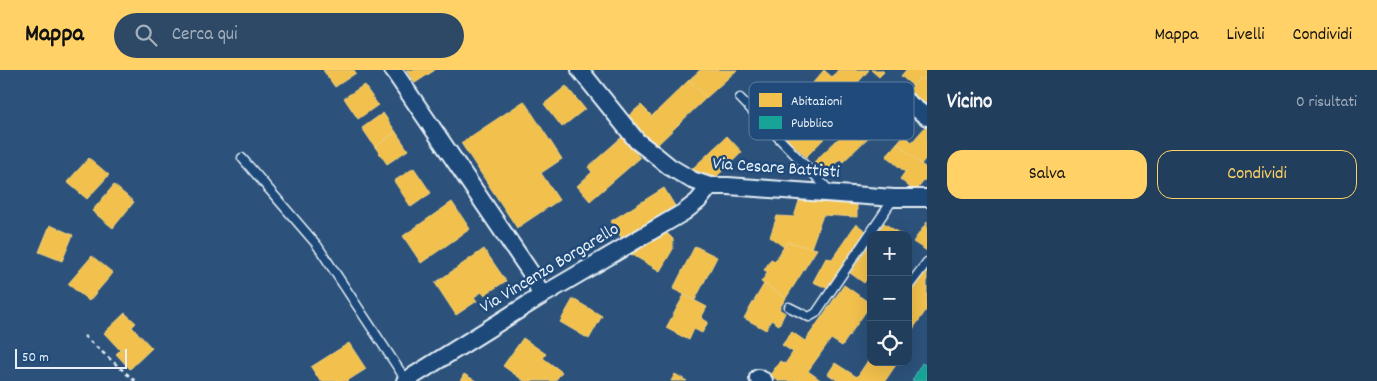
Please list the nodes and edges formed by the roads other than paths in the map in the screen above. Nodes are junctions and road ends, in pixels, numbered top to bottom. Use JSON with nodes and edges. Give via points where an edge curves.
{"nodes":[{"id":1,"x":393,"y":70,"type":"edge"},
{"id":2,"x":580,"y":70,"type":"edge"},
{"id":3,"x":740,"y":98,"type":"dead end"},
{"id":4,"x":749,"y":107,"type":"edge"},
{"id":5,"x":914,"y":107,"type":"edge"},
{"id":6,"x":927,"y":117,"type":"edge"},
{"id":7,"x":780,"y":140,"type":"edge"},
{"id":8,"x":242,"y":158,"type":"dead end"},
{"id":9,"x":710,"y":186,"type":"junction"},
{"id":10,"x":832,"y":194,"type":"junction"},
{"id":11,"x":894,"y":198,"type":"junction"},
{"id":12,"x":927,"y":198,"type":"edge"},
{"id":13,"x":927,"y":262,"type":"edge"},
{"id":14,"x":912,"y":282,"type":"edge"},
{"id":15,"x":541,"y":296,"type":"junction"},
{"id":16,"x":789,"y":307,"type":"dead end"},
{"id":17,"x":406,"y":380,"type":"edge"}],
"edges":[{"from":1,"to":15,"type":"street","via":[[533,276]]},
{"from":2,"to":9,"type":"street","name":"Via Cesare Battisti","via":[[637,141],[670,167]]},
{"from":3,"to":4,"type":"lane"},
{"from":5,"to":6,"type":"street"},
{"from":7,"to":10,"type":"lane"},
{"from":8,"to":17,"type":"lane","via":[[317,245]]},
{"from":9,"to":10,"type":"street","name":"Via Cesare Battisti"},
{"from":9,"to":15,"type":"street","name":"Via Vincenzo Borgarello","via":[[684,212]]},
{"from":10,"to":11,"type":"street","name":"Via Cesare Battisti"},
{"from":11,"to":12,"type":"street","name":"Via Cesare Battisti"},
{"from":11,"to":16,"type":"lane","via":[[816,313],[809,317]]},
{"from":13,"to":14,"type":"lane"},
{"from":15,"to":17,"type":"street","name":"Via Vincenzo Borgarello"}]}
